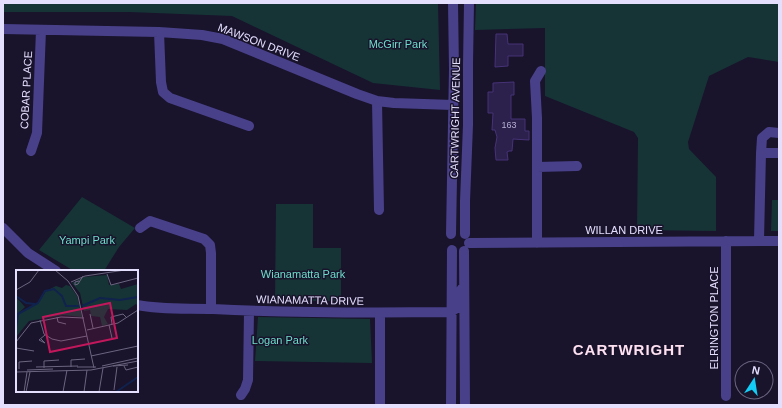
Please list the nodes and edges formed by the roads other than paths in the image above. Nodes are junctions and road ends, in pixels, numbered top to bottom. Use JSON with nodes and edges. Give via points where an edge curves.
{"nodes":[{"id":1,"x":453,"y":3,"type":"edge"},
{"id":2,"x":469,"y":3,"type":"edge"},
{"id":3,"x":3,"y":29,"type":"edge"},
{"id":4,"x":41,"y":30,"type":"junction"},
{"id":5,"x":159,"y":32,"type":"junction"},
{"id":6,"x":541,"y":71,"type":"dead end"},
{"id":7,"x":468,"y":82,"type":"junction"},
{"id":8,"x":377,"y":101,"type":"junction"},
{"id":9,"x":453,"y":105,"type":"junction"},
{"id":10,"x":468,"y":125,"type":"junction"},
{"id":11,"x":249,"y":126,"type":"dead end"},
{"id":12,"x":779,"y":133,"type":"edge"},
{"id":13,"x":31,"y":151,"type":"dead end"},
{"id":14,"x":761,"y":153,"type":"junction"},
{"id":15,"x":779,"y":153,"type":"edge"},
{"id":16,"x":577,"y":166,"type":"dead end"},
{"id":17,"x":537,"y":167,"type":"junction"},
{"id":18,"x":379,"y":210,"type":"dead end"},
{"id":19,"x":3,"y":228,"type":"edge"},
{"id":20,"x":140,"y":228,"type":"dead end"},
{"id":21,"x":451,"y":234,"type":"junction"},
{"id":22,"x":759,"y":240,"type":"junction"},
{"id":23,"x":726,"y":241,"type":"junction"},
{"id":24,"x":779,"y":241,"type":"edge"},
{"id":25,"x":466,"y":243,"type":"junction"},
{"id":26,"x":537,"y":243,"type":"junction"},
{"id":27,"x":452,"y":250,"type":"junction"},
{"id":28,"x":54,"y":270,"type":"edge"},
{"id":29,"x":464,"y":286,"type":"junction"},
{"id":30,"x":138,"y":305,"type":"edge"},
{"id":31,"x":211,"y":309,"type":"junction"},
{"id":32,"x":249,"y":311,"type":"junction"},
{"id":33,"x":452,"y":312,"type":"junction"},
{"id":34,"x":380,"y":313,"type":"junction"},
{"id":35,"x":241,"y":396,"type":"dead end"},
{"id":36,"x":726,"y":396,"type":"dead end"},
{"id":37,"x":380,"y":405,"type":"edge"},
{"id":38,"x":451,"y":405,"type":"edge"},
{"id":39,"x":465,"y":405,"type":"edge"}],
"edges":[{"from":1,"to":9,"type":"street","name":"CARTWRIGHT AVENUE"},
{"from":2,"to":7,"type":"street","name":"CARTWRIGHT AVENUE"},
{"from":3,"to":4,"type":"street","name":"MAWSON DRIVE"},
{"from":4,"to":5,"type":"street","name":"MAWSON DRIVE"},
{"from":4,"to":13,"type":"street","name":"COBAR PLACE","via":[[37,133]]},
{"from":5,"to":8,"type":"street","name":"MAWSON DRIVE","via":[[202,34],[224,39]]},
{"from":5,"to":11,"type":"street","via":[[163,92],[170,98]]},
{"from":6,"to":17,"type":"street","via":[[535,81]]},
{"from":7,"to":9,"type":"street"},
{"from":7,"to":10,"type":"street","name":"CARTWRIGHT AVENUE"},
{"from":8,"to":9,"type":"street","name":"MAWSON DRIVE"},
{"from":8,"to":18,"type":"street"},
{"from":9,"to":10,"type":"street"},
{"from":9,"to":21,"type":"street","name":"CARTWRIGHT AVENUE"},
{"from":10,"to":25,"type":"street","name":"CARTWRIGHT AVENUE"},
{"from":12,"to":14,"type":"street","via":[[769,132],[762,138]]},
{"from":14,"to":15,"type":"street"},
{"from":14,"to":22,"type":"street"},
{"from":16,"to":17,"type":"street"},
{"from":17,"to":26,"type":"street"},
{"from":19,"to":28,"type":"street","via":[[28,253]]},
{"from":20,"to":31,"type":"street","via":[[150,221],[204,238],[210,245],[211,253]]},
{"from":21,"to":25,"type":"street","via":[[458,231]]},
{"from":21,"to":27,"type":"street","via":[[448,242]]},
{"from":22,"to":23,"type":"street","name":"WILLAN DRIVE"},
{"from":22,"to":24,"type":"street","name":"WILLAN DRIVE"},
{"from":23,"to":26,"type":"street","name":"WILLAN DRIVE"},
{"from":23,"to":36,"type":"street","name":"ELRINGTON PLACE"},
{"from":25,"to":26,"type":"street","name":"WILLAN DRIVE"},
{"from":25,"to":27,"type":"street","via":[[457,252]]},
{"from":25,"to":29,"type":"street","name":"CARTWRIGHT AVENUE"},
{"from":27,"to":33,"type":"street"},
{"from":29,"to":33,"type":"street","via":[[458,307]]},
{"from":29,"to":39,"type":"street","name":"CARTWRIGHT AVENUE"},
{"from":30,"to":31,"type":"street","name":"WIANAMATTA DRIVE","via":[[171,309]]},
{"from":31,"to":32,"type":"street","name":"WIANAMATTA DRIVE"},
{"from":32,"to":34,"type":"street","name":"WIANAMATTA DRIVE"},
{"from":32,"to":35,"type":"street","via":[[248,380]]},
{"from":33,"to":34,"type":"street","name":"WIANAMATTA DRIVE"},
{"from":33,"to":38,"type":"street"},
{"from":34,"to":37,"type":"street"}]}
